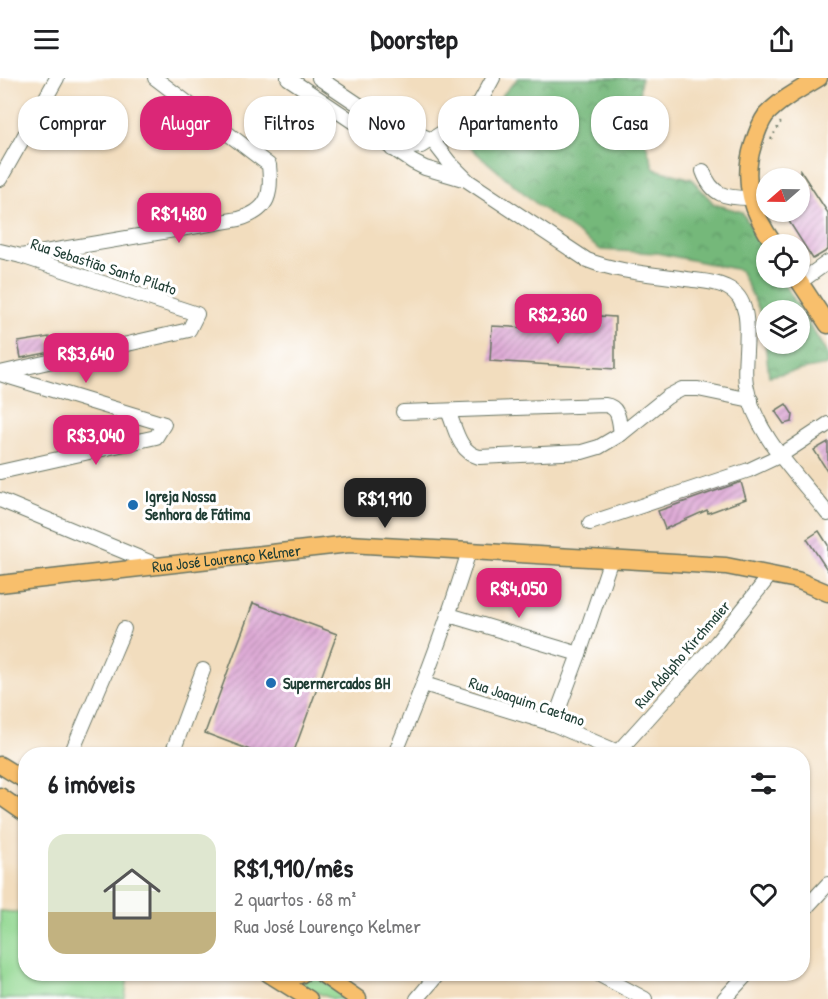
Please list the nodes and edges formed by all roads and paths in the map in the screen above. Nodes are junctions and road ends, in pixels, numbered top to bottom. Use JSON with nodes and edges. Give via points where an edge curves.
{"nodes":[{"id":1,"x":57,"y":78,"type":"edge"},
{"id":2,"x":155,"y":78,"type":"edge"},
{"id":3,"x":288,"y":78,"type":"edge"},
{"id":4,"x":319,"y":78,"type":"edge"},
{"id":5,"x":493,"y":78,"type":"edge"},
{"id":6,"x":819,"y":78,"type":"edge"},
{"id":7,"x":336,"y":89,"type":"junction"},
{"id":8,"x":314,"y":96,"type":"edge"},
{"id":9,"x":331,"y":96,"type":"edge"},
{"id":10,"x":783,"y":118,"type":"dead end"},
{"id":11,"x":432,"y":140,"type":"junction"},
{"id":12,"x":426,"y":143,"type":"edge"},
{"id":13,"x":768,"y":145,"type":"dead end"},
{"id":14,"x":394,"y":150,"type":"edge"},
{"id":15,"x":703,"y":171,"type":"dead end"},
{"id":16,"x":0,"y":179,"type":"edge"},
{"id":17,"x":468,"y":181,"type":"junction"},
{"id":18,"x":750,"y":198,"type":"junction"},
{"id":19,"x":768,"y":234,"type":"edge"},
{"id":20,"x":0,"y":251,"type":"edge"},
{"id":21,"x":21,"y":256,"type":"junction"},
{"id":22,"x":828,"y":262,"type":"edge"},
{"id":23,"x":810,"y":273,"type":"edge"},
{"id":24,"x":803,"y":288,"type":"edge"},
{"id":25,"x":828,"y":325,"type":"edge"},
{"id":26,"x":0,"y":374,"type":"edge"},
{"id":27,"x":751,"y":400,"type":"junction"},
{"id":28,"x":448,"y":411,"type":"junction"},
{"id":29,"x":404,"y":412,"type":"dead end"},
{"id":30,"x":828,"y":424,"type":"edge"},
{"id":31,"x":621,"y":434,"type":"junction"},
{"id":32,"x":781,"y":455,"type":"junction"},
{"id":33,"x":0,"y":472,"type":"edge"},
{"id":34,"x":0,"y":500,"type":"edge"},
{"id":35,"x":828,"y":514,"type":"edge"},
{"id":36,"x":590,"y":523,"type":"dead end"},
{"id":37,"x":469,"y":551,"type":"junction"},
{"id":38,"x":611,"y":559,"type":"junction"},
{"id":39,"x":160,"y":567,"type":"junction"},
{"id":40,"x":773,"y":574,"type":"junction"},
{"id":41,"x":0,"y":584,"type":"edge"},
{"id":42,"x":828,"y":593,"type":"edge"},
{"id":43,"x":828,"y":603,"type":"edge"},
{"id":44,"x":449,"y":615,"type":"junction"},
{"id":45,"x":124,"y":629,"type":"dead end"},
{"id":46,"x":579,"y":654,"type":"junction"},
{"id":47,"x":203,"y":670,"type":"dead end"},
{"id":48,"x":424,"y":684,"type":"junction"},
{"id":49,"x":553,"y":724,"type":"junction"},
{"id":50,"x":74,"y":747,"type":"edge"},
{"id":51,"x":175,"y":747,"type":"edge"},
{"id":52,"x":398,"y":747,"type":"edge"},
{"id":53,"x":604,"y":747,"type":"edge"},
{"id":54,"x":622,"y":747,"type":"edge"},
{"id":55,"x":0,"y":765,"type":"edge"},
{"id":56,"x":0,"y":773,"type":"edge"},
{"id":57,"x":18,"y":777,"type":"edge"},
{"id":58,"x":18,"y":778,"type":"edge"},
{"id":59,"x":0,"y":796,"type":"edge"},
{"id":60,"x":18,"y":808,"type":"edge"},
{"id":61,"x":828,"y":884,"type":"edge"},
{"id":62,"x":810,"y":903,"type":"edge"},
{"id":63,"x":280,"y":981,"type":"edge"},
{"id":64,"x":332,"y":981,"type":"edge"},
{"id":65,"x":432,"y":981,"type":"edge"},
{"id":66,"x":611,"y":981,"type":"edge"},
{"id":67,"x":740,"y":981,"type":"edge"},
{"id":68,"x":309,"y":999,"type":"edge"},
{"id":69,"x":358,"y":999,"type":"edge"},
{"id":70,"x":417,"y":999,"type":"edge"},
{"id":71,"x":645,"y":999,"type":"edge"},
{"id":72,"x":723,"y":999,"type":"edge"}],
"edges":[{"from":1,"to":16,"type":"street"},
{"from":2,"to":21,"type":"street","via":[[269,165],[271,187],[261,209],[252,215]]},
{"from":3,"to":8,"type":"street"},
{"from":4,"to":7,"type":"street"},
{"from":5,"to":11,"type":"street","via":[[471,112]]},
{"from":6,"to":18,"type":"main road","via":[[765,117],[749,155]]},
{"from":7,"to":9,"type":"street"},
{"from":7,"to":11,"type":"street","via":[[377,117]]},
{"from":10,"to":13,"type":"path"},
{"from":11,"to":12,"type":"street"},
{"from":11,"to":17,"type":"street"},
{"from":14,"to":17,"type":"street","via":[[425,168]]},
{"from":15,"to":18,"type":"street","via":[[718,192],[730,198]]},
{"from":17,"to":27,"type":"street","via":[[598,265],[711,282],[733,291],[745,309],[746,384]]},
{"from":18,"to":19,"type":"main road"},
{"from":20,"to":21,"type":"street","name":"Rua Sebastião Santo Pilato"},
{"from":21,"to":26,"type":"street","name":"Rua Sebastião Santo Pilato","via":[[197,314],[189,330]]},
{"from":22,"to":23,"type":"street"},
{"from":24,"to":25,"type":"main road"},
{"from":26,"to":33,"type":"street","via":[[164,423],[156,437]]},
{"from":27,"to":31,"type":"street","via":[[682,389]]},
{"from":27,"to":32,"type":"street","via":[[765,434]]},
{"from":28,"to":29,"type":"street"},
{"from":28,"to":31,"type":"street","via":[[605,405],[617,411]]},
{"from":28,"to":31,"type":"street","via":[[462,446],[479,457],[582,452]]},
{"from":30,"to":32,"type":"street"},
{"from":32,"to":35,"type":"street"},
{"from":32,"to":36,"type":"street","via":[[749,470]]},
{"from":34,"to":39,"type":"street"},
{"from":37,"to":38,"type":"main road","name":"Rua José Lourenço Kelmer"},
{"from":37,"to":39,"type":"main road","name":"Rua José Lourenço Kelmer","via":[[349,544]]},
{"from":37,"to":44,"type":"street"},
{"from":38,"to":40,"type":"main road","name":"Rua José Lourenço Kelmer","via":[[726,566]]},
{"from":38,"to":46,"type":"street"},
{"from":39,"to":41,"type":"main road","name":"Rua José Lourenço Kelmer"},
{"from":40,"to":42,"type":"main road","name":"Rua José Lourenço Kelmer"},
{"from":40,"to":43,"type":"main road","name":"Rua José Lourenço Kelmer"},
{"from":40,"to":54,"type":"street","name":"Rua Adolpho Kirchmaier"},
{"from":44,"to":46,"type":"street"},
{"from":44,"to":48,"type":"street"},
{"from":45,"to":50,"type":"street"},
{"from":46,"to":49,"type":"street"},
{"from":47,"to":51,"type":"street"},
{"from":48,"to":49,"type":"street","name":"Rua Joaquim Caetano"},
{"from":48,"to":52,"type":"street"},
{"from":49,"to":53,"type":"street","name":"Rua Joaquim Caetano"},
{"from":55,"to":57,"type":"main road"},
{"from":56,"to":58,"type":"main road"},
{"from":59,"to":60,"type":"main road"},
{"from":61,"to":62,"type":"street"},
{"from":63,"to":68,"type":"main road"},
{"from":64,"to":69,"type":"main road"},
{"from":65,"to":70,"type":"street"},
{"from":66,"to":71,"type":"street"},
{"from":67,"to":72,"type":"street"}]}
